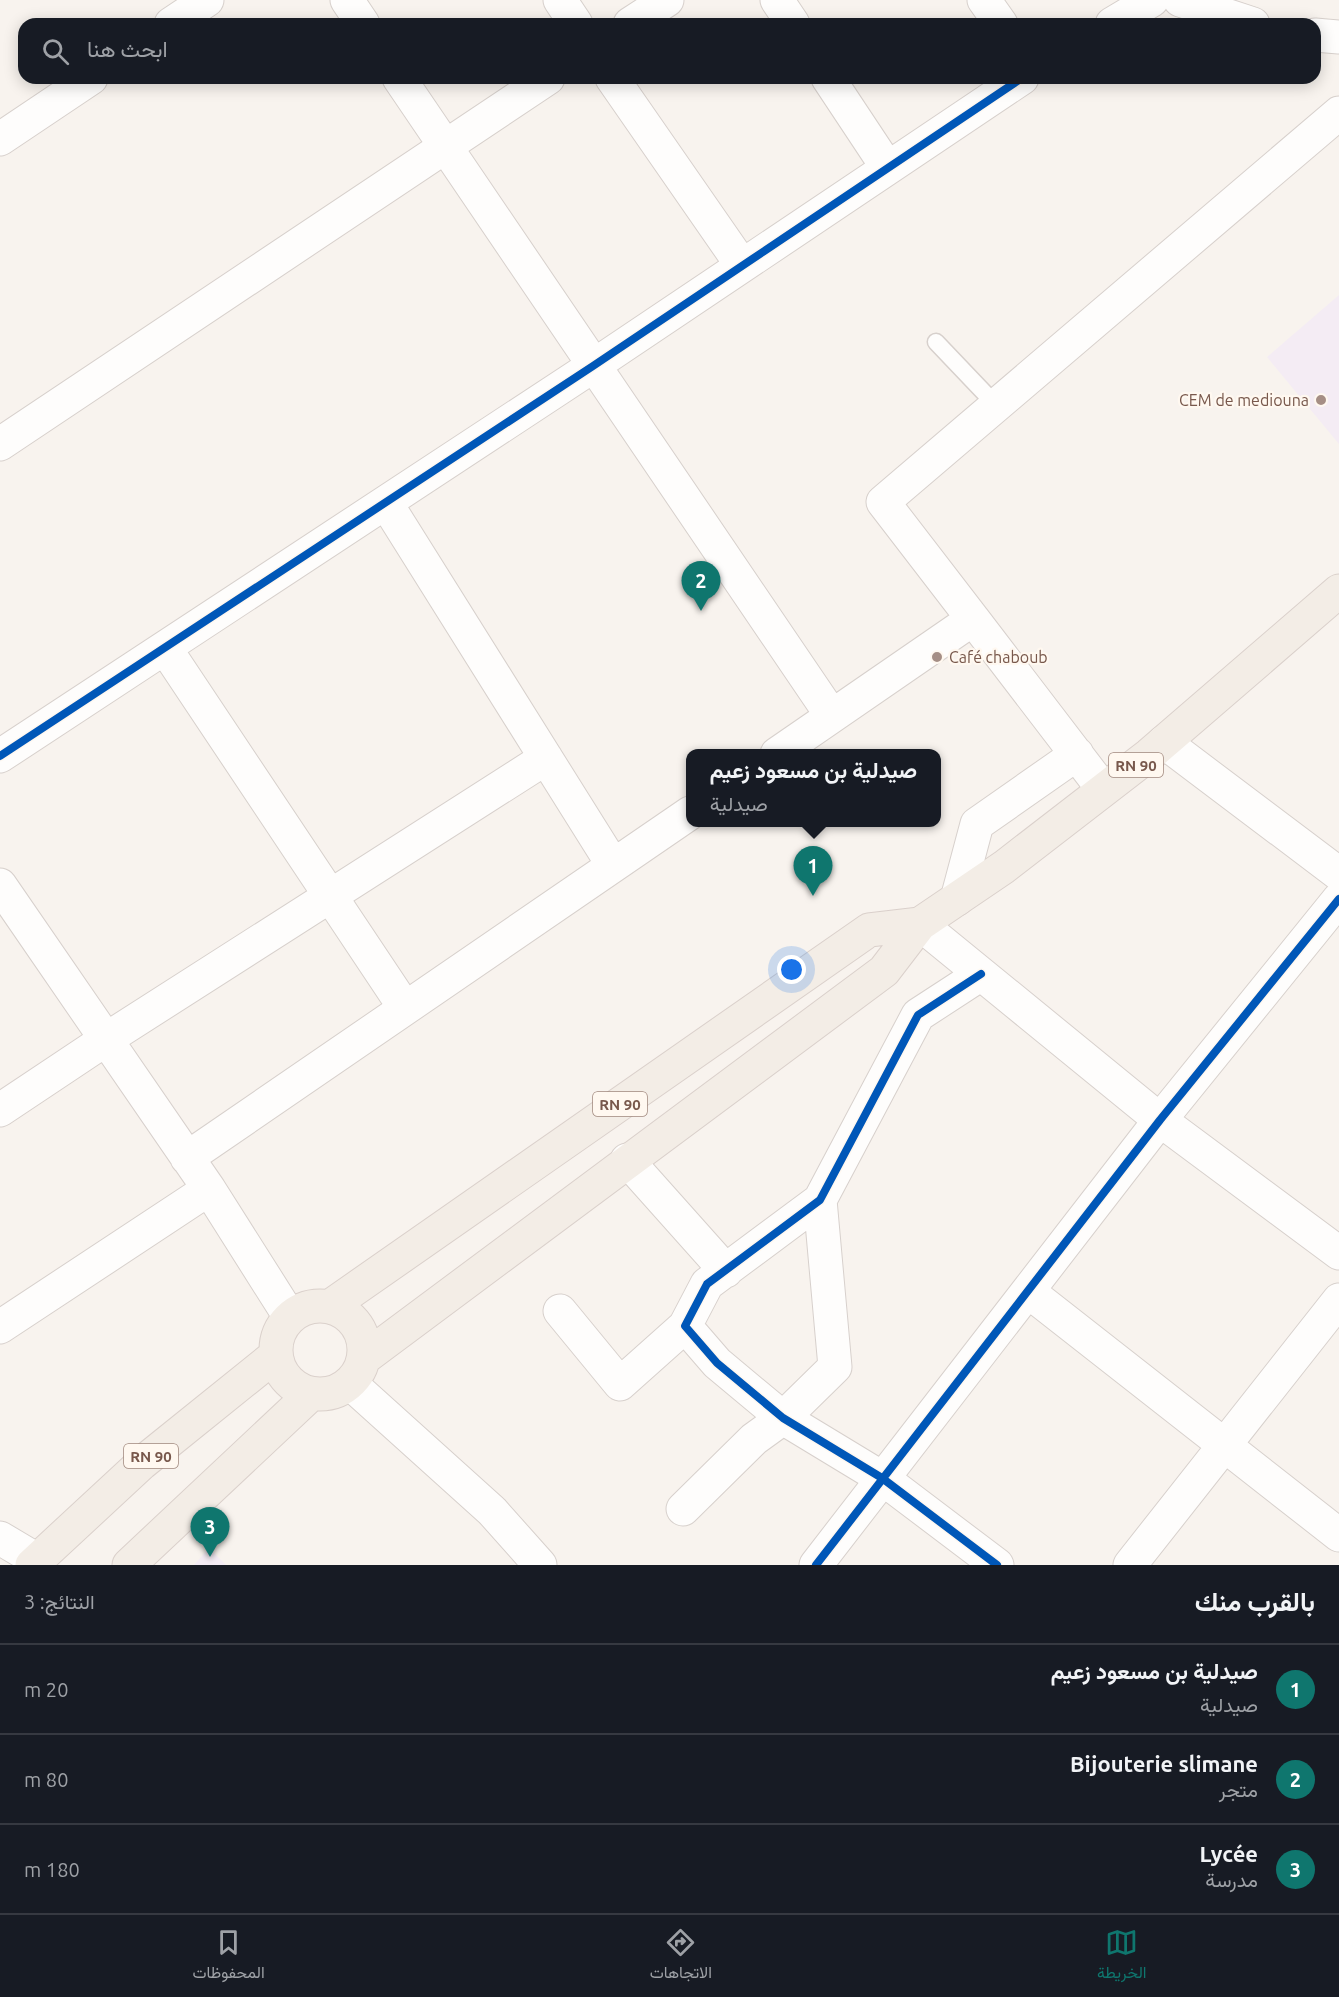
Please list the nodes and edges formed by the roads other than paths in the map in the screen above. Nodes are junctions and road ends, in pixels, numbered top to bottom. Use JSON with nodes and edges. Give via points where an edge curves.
{"nodes":[{"id":1,"x":207,"y":0,"type":"edge"},
{"id":2,"x":347,"y":0,"type":"edge"},
{"id":3,"x":561,"y":0,"type":"edge"},
{"id":4,"x":667,"y":0,"type":"edge"},
{"id":5,"x":777,"y":0,"type":"edge"},
{"id":6,"x":984,"y":0,"type":"edge"},
{"id":7,"x":1152,"y":0,"type":"edge"},
{"id":8,"x":1180,"y":0,"type":"edge"},
{"id":9,"x":1245,"y":0,"type":"edge"},
{"id":10,"x":180,"y":18,"type":"edge"},
{"id":11,"x":359,"y":18,"type":"edge"},
{"id":12,"x":572,"y":18,"type":"edge"},
{"id":13,"x":639,"y":18,"type":"edge"},
{"id":14,"x":789,"y":18,"type":"edge"},
{"id":15,"x":997,"y":18,"type":"edge"},
{"id":16,"x":1122,"y":18,"type":"edge"},
{"id":17,"x":1235,"y":18,"type":"edge"},
{"id":18,"x":1264,"y":18,"type":"edge"},
{"id":19,"x":1321,"y":36,"type":"edge"},
{"id":20,"x":1339,"y":37,"type":"edge"},
{"id":21,"x":82,"y":84,"type":"edge"},
{"id":22,"x":403,"y":84,"type":"edge"},
{"id":23,"x":539,"y":84,"type":"edge"},
{"id":24,"x":616,"y":84,"type":"edge"},
{"id":25,"x":832,"y":84,"type":"edge"},
{"id":26,"x":1013,"y":84,"type":"edge"},
{"id":27,"x":1339,"y":112,"type":"edge"},
{"id":28,"x":0,"y":140,"type":"edge"},
{"id":29,"x":444,"y":147,"type":"junction"},
{"id":30,"x":886,"y":167,"type":"junction"},
{"id":31,"x":741,"y":264,"type":"junction"},
{"id":32,"x":936,"y":342,"type":"dead end"},
{"id":33,"x":593,"y":366,"type":"junction"},
{"id":34,"x":996,"y":405,"type":"junction"},
{"id":35,"x":0,"y":444,"type":"edge"},
{"id":36,"x":386,"y":503,"type":"junction"},
{"id":37,"x":1339,"y":591,"type":"edge"},
{"id":38,"x":973,"y":619,"type":"junction"},
{"id":39,"x":165,"y":648,"type":"junction"},
{"id":40,"x":832,"y":716,"type":"junction"},
{"id":41,"x":1164,"y":742,"type":"junction"},
{"id":42,"x":783,"y":749,"type":"edge"},
{"id":43,"x":1077,"y":754,"type":"junction"},
{"id":44,"x":0,"y":756,"type":"edge"},
{"id":45,"x":546,"y":758,"type":"junction"},
{"id":46,"x":1103,"y":789,"type":"junction"},
{"id":47,"x":686,"y":816,"type":"edge"},
{"id":48,"x":613,"y":865,"type":"junction"},
{"id":49,"x":1339,"y":874,"type":"edge"},
{"id":50,"x":0,"y":885,"type":"edge"},
{"id":51,"x":330,"y":897,"type":"junction"},
{"id":52,"x":957,"y":899,"type":"junction"},
{"id":53,"x":1339,"y":899,"type":"edge"},
{"id":54,"x":920,"y":924,"type":"junction"},
{"id":55,"x":981,"y":974,"type":"junction"},
{"id":56,"x":405,"y":1008,"type":"junction"},
{"id":57,"x":105,"y":1040,"type":"junction"},
{"id":58,"x":0,"y":1110,"type":"edge"},
{"id":59,"x":1160,"y":1120,"type":"junction"},
{"id":60,"x":187,"y":1158,"type":"junction"},
{"id":61,"x":627,"y":1161,"type":"junction"},
{"id":62,"x":209,"y":1189,"type":"junction"},
{"id":63,"x":820,"y":1200,"type":"junction"},
{"id":64,"x":1339,"y":1253,"type":"edge"},
{"id":65,"x":726,"y":1271,"type":"junction"},
{"id":66,"x":1029,"y":1292,"type":"junction"},
{"id":67,"x":1339,"y":1300,"type":"edge"},
{"id":68,"x":329,"y":1307,"type":"junction"},
{"id":69,"x":560,"y":1311,"type":"dead end"},
{"id":70,"x":290,"y":1317,"type":"junction"},
{"id":71,"x":685,"y":1326,"type":"junction"},
{"id":72,"x":0,"y":1327,"type":"edge"},
{"id":73,"x":276,"y":1355,"type":"junction"},
{"id":74,"x":356,"y":1371,"type":"junction"},
{"id":75,"x":310,"y":1394,"type":"junction"},
{"id":76,"x":783,"y":1418,"type":"junction"},
{"id":77,"x":1225,"y":1448,"type":"junction"},
{"id":78,"x":882,"y":1478,"type":"junction"},
{"id":79,"x":683,"y":1509,"type":"dead end"},
{"id":80,"x":1339,"y":1535,"type":"edge"},
{"id":81,"x":0,"y":1538,"type":"edge"},
{"id":82,"x":35,"y":1562,"type":"edge"},
{"id":83,"x":129,"y":1565,"type":"edge"},
{"id":84,"x":540,"y":1565,"type":"edge"},
{"id":85,"x":816,"y":1565,"type":"edge"},
{"id":86,"x":998,"y":1565,"type":"edge"},
{"id":87,"x":1131,"y":1565,"type":"edge"}],
"edges":[{"from":1,"to":10,"type":"street"},
{"from":2,"to":11,"type":"street"},
{"from":3,"to":12,"type":"street"},
{"from":4,"to":13,"type":"street"},
{"from":5,"to":14,"type":"street"},
{"from":6,"to":15,"type":"street"},
{"from":7,"to":16,"type":"street"},
{"from":8,"to":17,"type":"street"},
{"from":9,"to":18,"type":"street"},
{"from":19,"to":20,"type":"street"},
{"from":21,"to":28,"type":"street"},
{"from":22,"to":29,"type":"street"},
{"from":23,"to":29,"type":"street"},
{"from":24,"to":31,"type":"street"},
{"from":25,"to":30,"type":"street"},
{"from":26,"to":30,"type":"street"},
{"from":27,"to":34,"type":"street"},
{"from":29,"to":33,"type":"street"},
{"from":29,"to":35,"type":"street"},
{"from":30,"to":31,"type":"street"},
{"from":31,"to":33,"type":"street"},
{"from":32,"to":34,"type":"lane"},
{"from":33,"to":36,"type":"street"},
{"from":33,"to":40,"type":"street"},
{"from":34,"to":38,"type":"street","via":[[883,502]]},
{"from":36,"to":39,"type":"street"},
{"from":36,"to":45,"type":"street"},
{"from":37,"to":41,"type":"main road","number":"RN 90"},
{"from":38,"to":40,"type":"street"},
{"from":38,"to":43,"type":"street"},
{"from":39,"to":44,"type":"street"},
{"from":39,"to":51,"type":"street"},
{"from":40,"to":42,"type":"street"},
{"from":41,"to":46,"type":"main road","number":"RN 90"},
{"from":41,"to":49,"type":"street"},
{"from":43,"to":46,"type":"street"},
{"from":43,"to":52,"type":"street","via":[[977,824]]},
{"from":45,"to":48,"type":"street"},
{"from":45,"to":51,"type":"street"},
{"from":46,"to":52,"type":"main road","number":"RN 90"},
{"from":47,"to":48,"type":"street"},
{"from":48,"to":56,"type":"street"},
{"from":50,"to":57,"type":"street"},
{"from":51,"to":56,"type":"street"},
{"from":51,"to":57,"type":"street"},
{"from":52,"to":54,"type":"main road","number":"RN 90"},
{"from":53,"to":59,"type":"street"},
{"from":54,"to":55,"type":"street"},
{"from":54,"to":61,"type":"main road","number":"RN 90","via":[[884,970]]},
{"from":54,"to":68,"type":"main road","number":"RN 90","via":[[869,930]]},
{"from":55,"to":59,"type":"street"},
{"from":55,"to":63,"type":"street","via":[[918,1016]]},
{"from":56,"to":60,"type":"street"},
{"from":57,"to":58,"type":"street"},
{"from":57,"to":60,"type":"street"},
{"from":59,"to":64,"type":"street"},
{"from":59,"to":66,"type":"street"},
{"from":60,"to":62,"type":"street"},
{"from":61,"to":65,"type":"street"},
{"from":61,"to":74,"type":"main road","number":"RN 90"},
{"from":62,"to":70,"type":"street"},
{"from":62,"to":72,"type":"street"},
{"from":63,"to":65,"type":"street"},
{"from":63,"to":76,"type":"street","via":[[835,1367]]},
{"from":65,"to":71,"type":"street","via":[[707,1284]]},
{"from":66,"to":77,"type":"street"},
{"from":66,"to":78,"type":"street"},
{"from":67,"to":77,"type":"street"},
{"from":68,"to":70,"type":"main road","number":"RN 90","via":[[309,1308]]},
{"from":68,"to":74,"type":"main road","via":[[342,1312],[357,1326],[364,1346]]},
{"from":69,"to":71,"type":"street","via":[[620,1384]]},
{"from":70,"to":73,"type":"main road","via":[[276,1341]]},
{"from":71,"to":76,"type":"street","via":[[717,1363]]},
{"from":73,"to":75,"type":"main road","via":[[287,1380]]},
{"from":73,"to":82,"type":"main road","number":"RN 90","via":[[142,1463]]},
{"from":74,"to":75,"type":"main road","number":"RN 90","via":[[324,1394]]},
{"from":74,"to":84,"type":"street"},
{"from":75,"to":83,"type":"main road"},
{"from":76,"to":78,"type":"street"},
{"from":76,"to":79,"type":"street","via":[[754,1439]]},
{"from":77,"to":80,"type":"street"},
{"from":77,"to":87,"type":"street"},
{"from":78,"to":85,"type":"street"},
{"from":78,"to":86,"type":"street"},
{"from":81,"to":82,"type":"street"}]}
